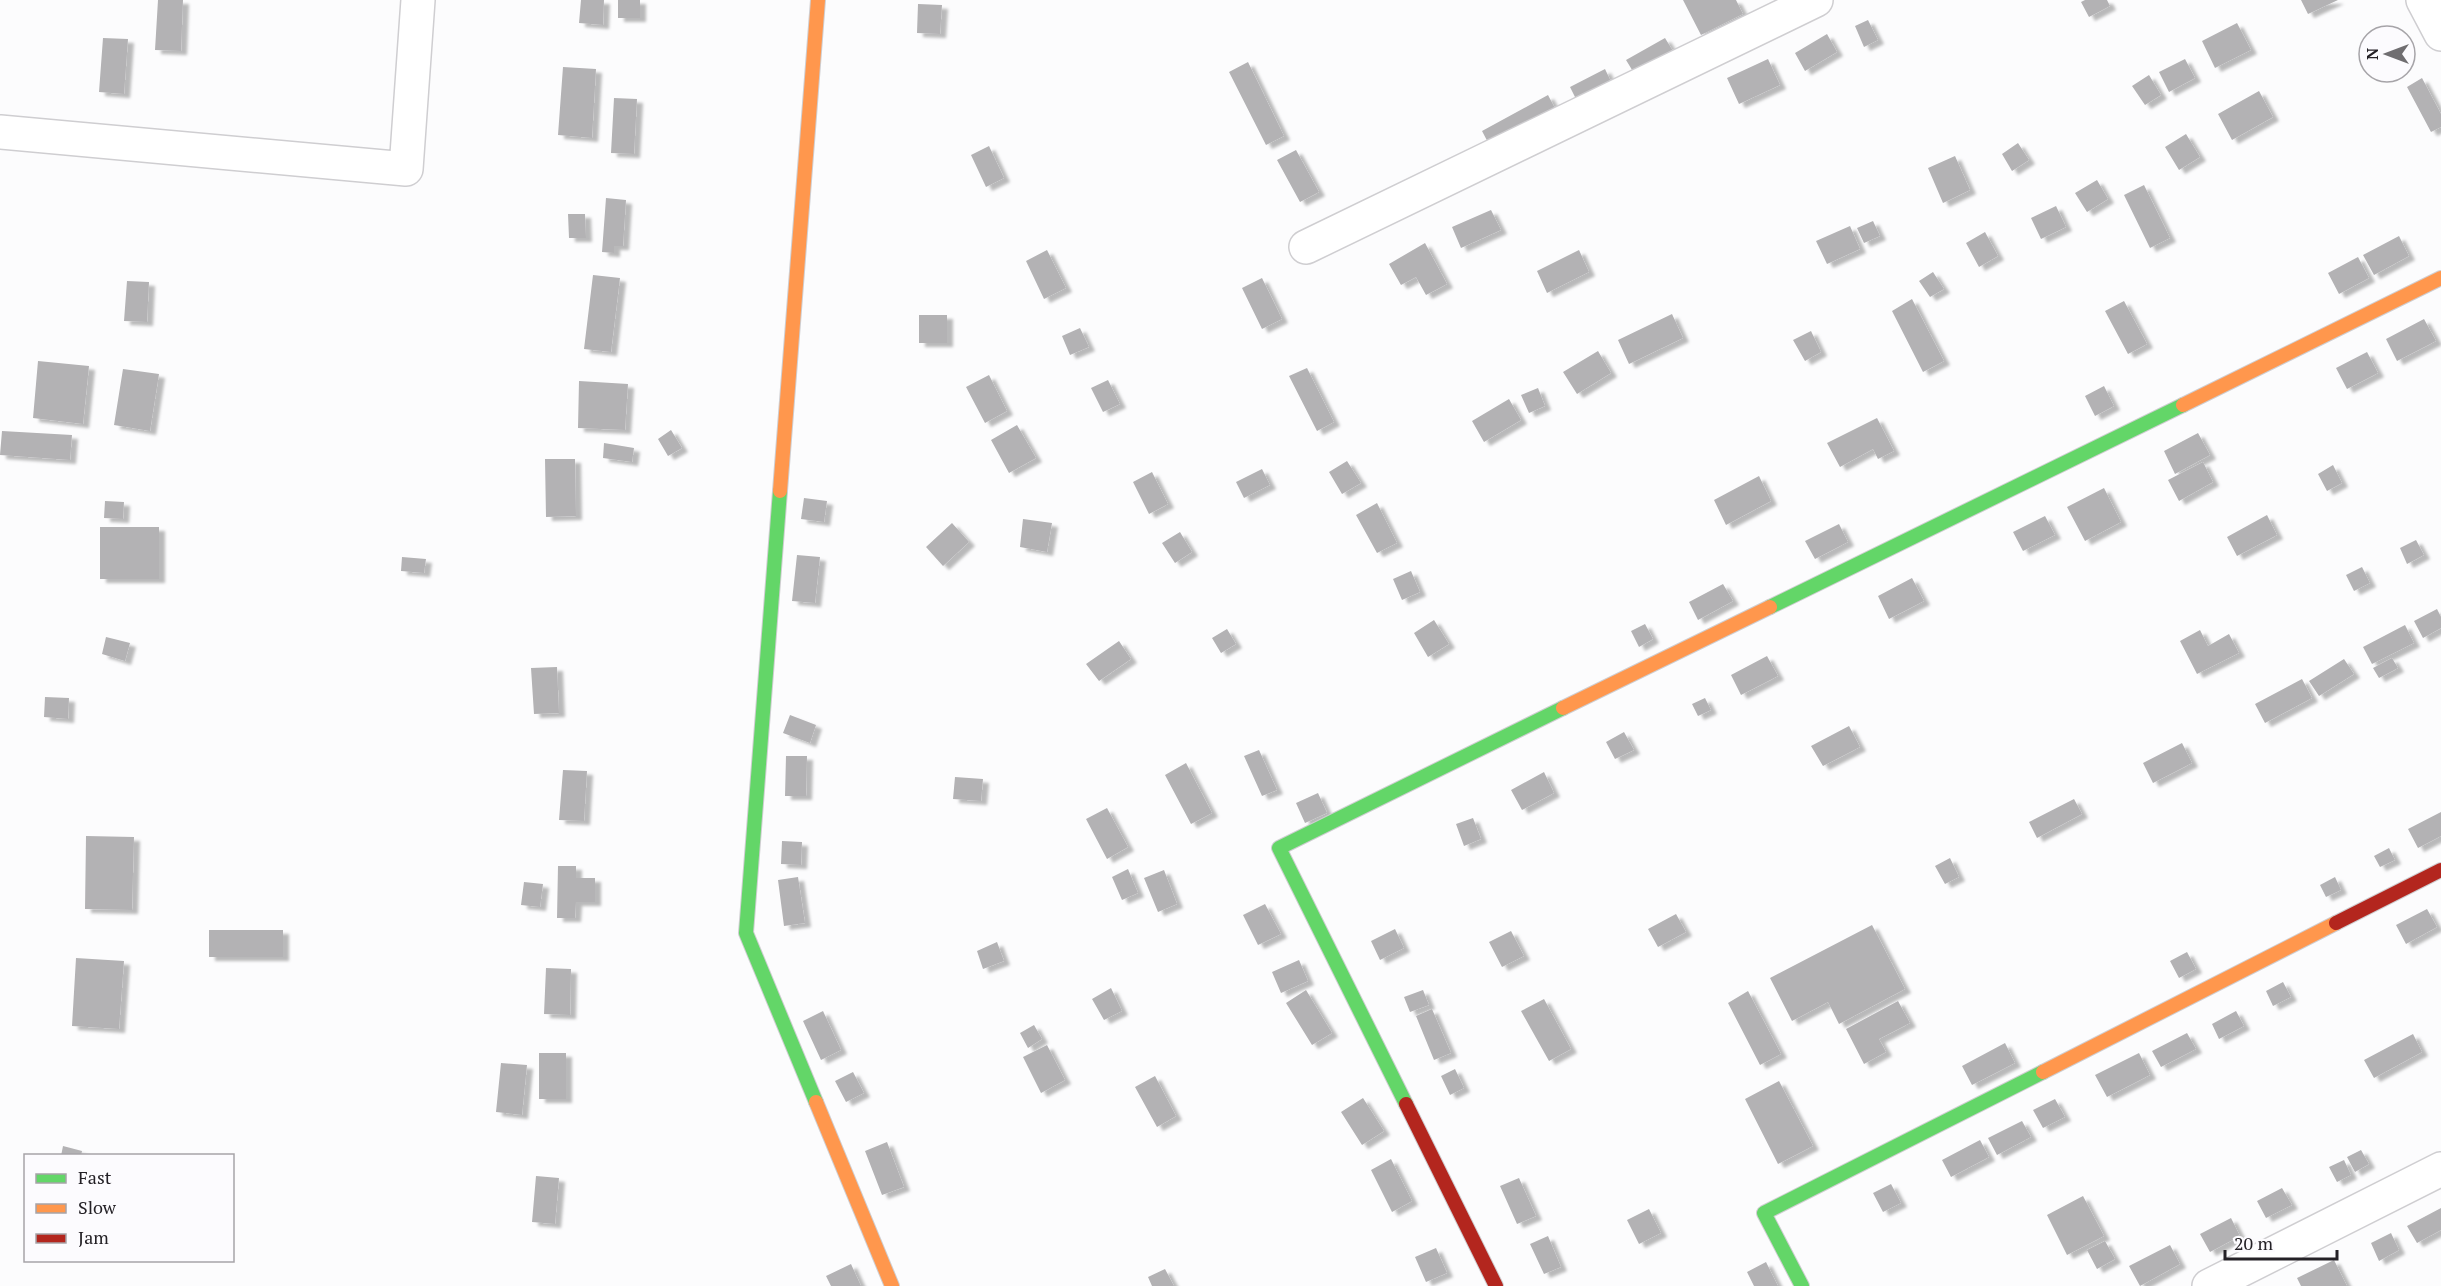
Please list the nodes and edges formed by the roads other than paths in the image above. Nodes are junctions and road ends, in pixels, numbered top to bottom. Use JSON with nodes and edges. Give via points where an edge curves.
{"nodes":[{"id":1,"x":418,"y":0,"type":"edge"},
{"id":2,"x":818,"y":0,"type":"edge"},
{"id":3,"x":1816,"y":0,"type":"edge"},
{"id":4,"x":2423,"y":0,"type":"edge"},
{"id":5,"x":2441,"y":33,"type":"edge"},
{"id":6,"x":0,"y":132,"type":"edge"},
{"id":7,"x":1306,"y":247,"type":"dead end"},
{"id":8,"x":2441,"y":278,"type":"edge"},
{"id":9,"x":2441,"y":870,"type":"edge"},
{"id":10,"x":2441,"y":1169,"type":"edge"},
{"id":11,"x":892,"y":1286,"type":"edge"},
{"id":12,"x":1496,"y":1286,"type":"edge"},
{"id":13,"x":1802,"y":1286,"type":"edge"},
{"id":14,"x":2210,"y":1286,"type":"edge"}],
"edges":[{"from":1,"to":6,"type":"street","via":[[406,169]]},
{"from":2,"to":11,"type":"street","via":[[746,933]]},
{"from":3,"to":7,"type":"street"},
{"from":4,"to":5,"type":"street"},
{"from":8,"to":12,"type":"street","via":[[1279,848]]},
{"from":9,"to":13,"type":"street","via":[[1764,1213]]},
{"from":10,"to":14,"type":"street"}]}
